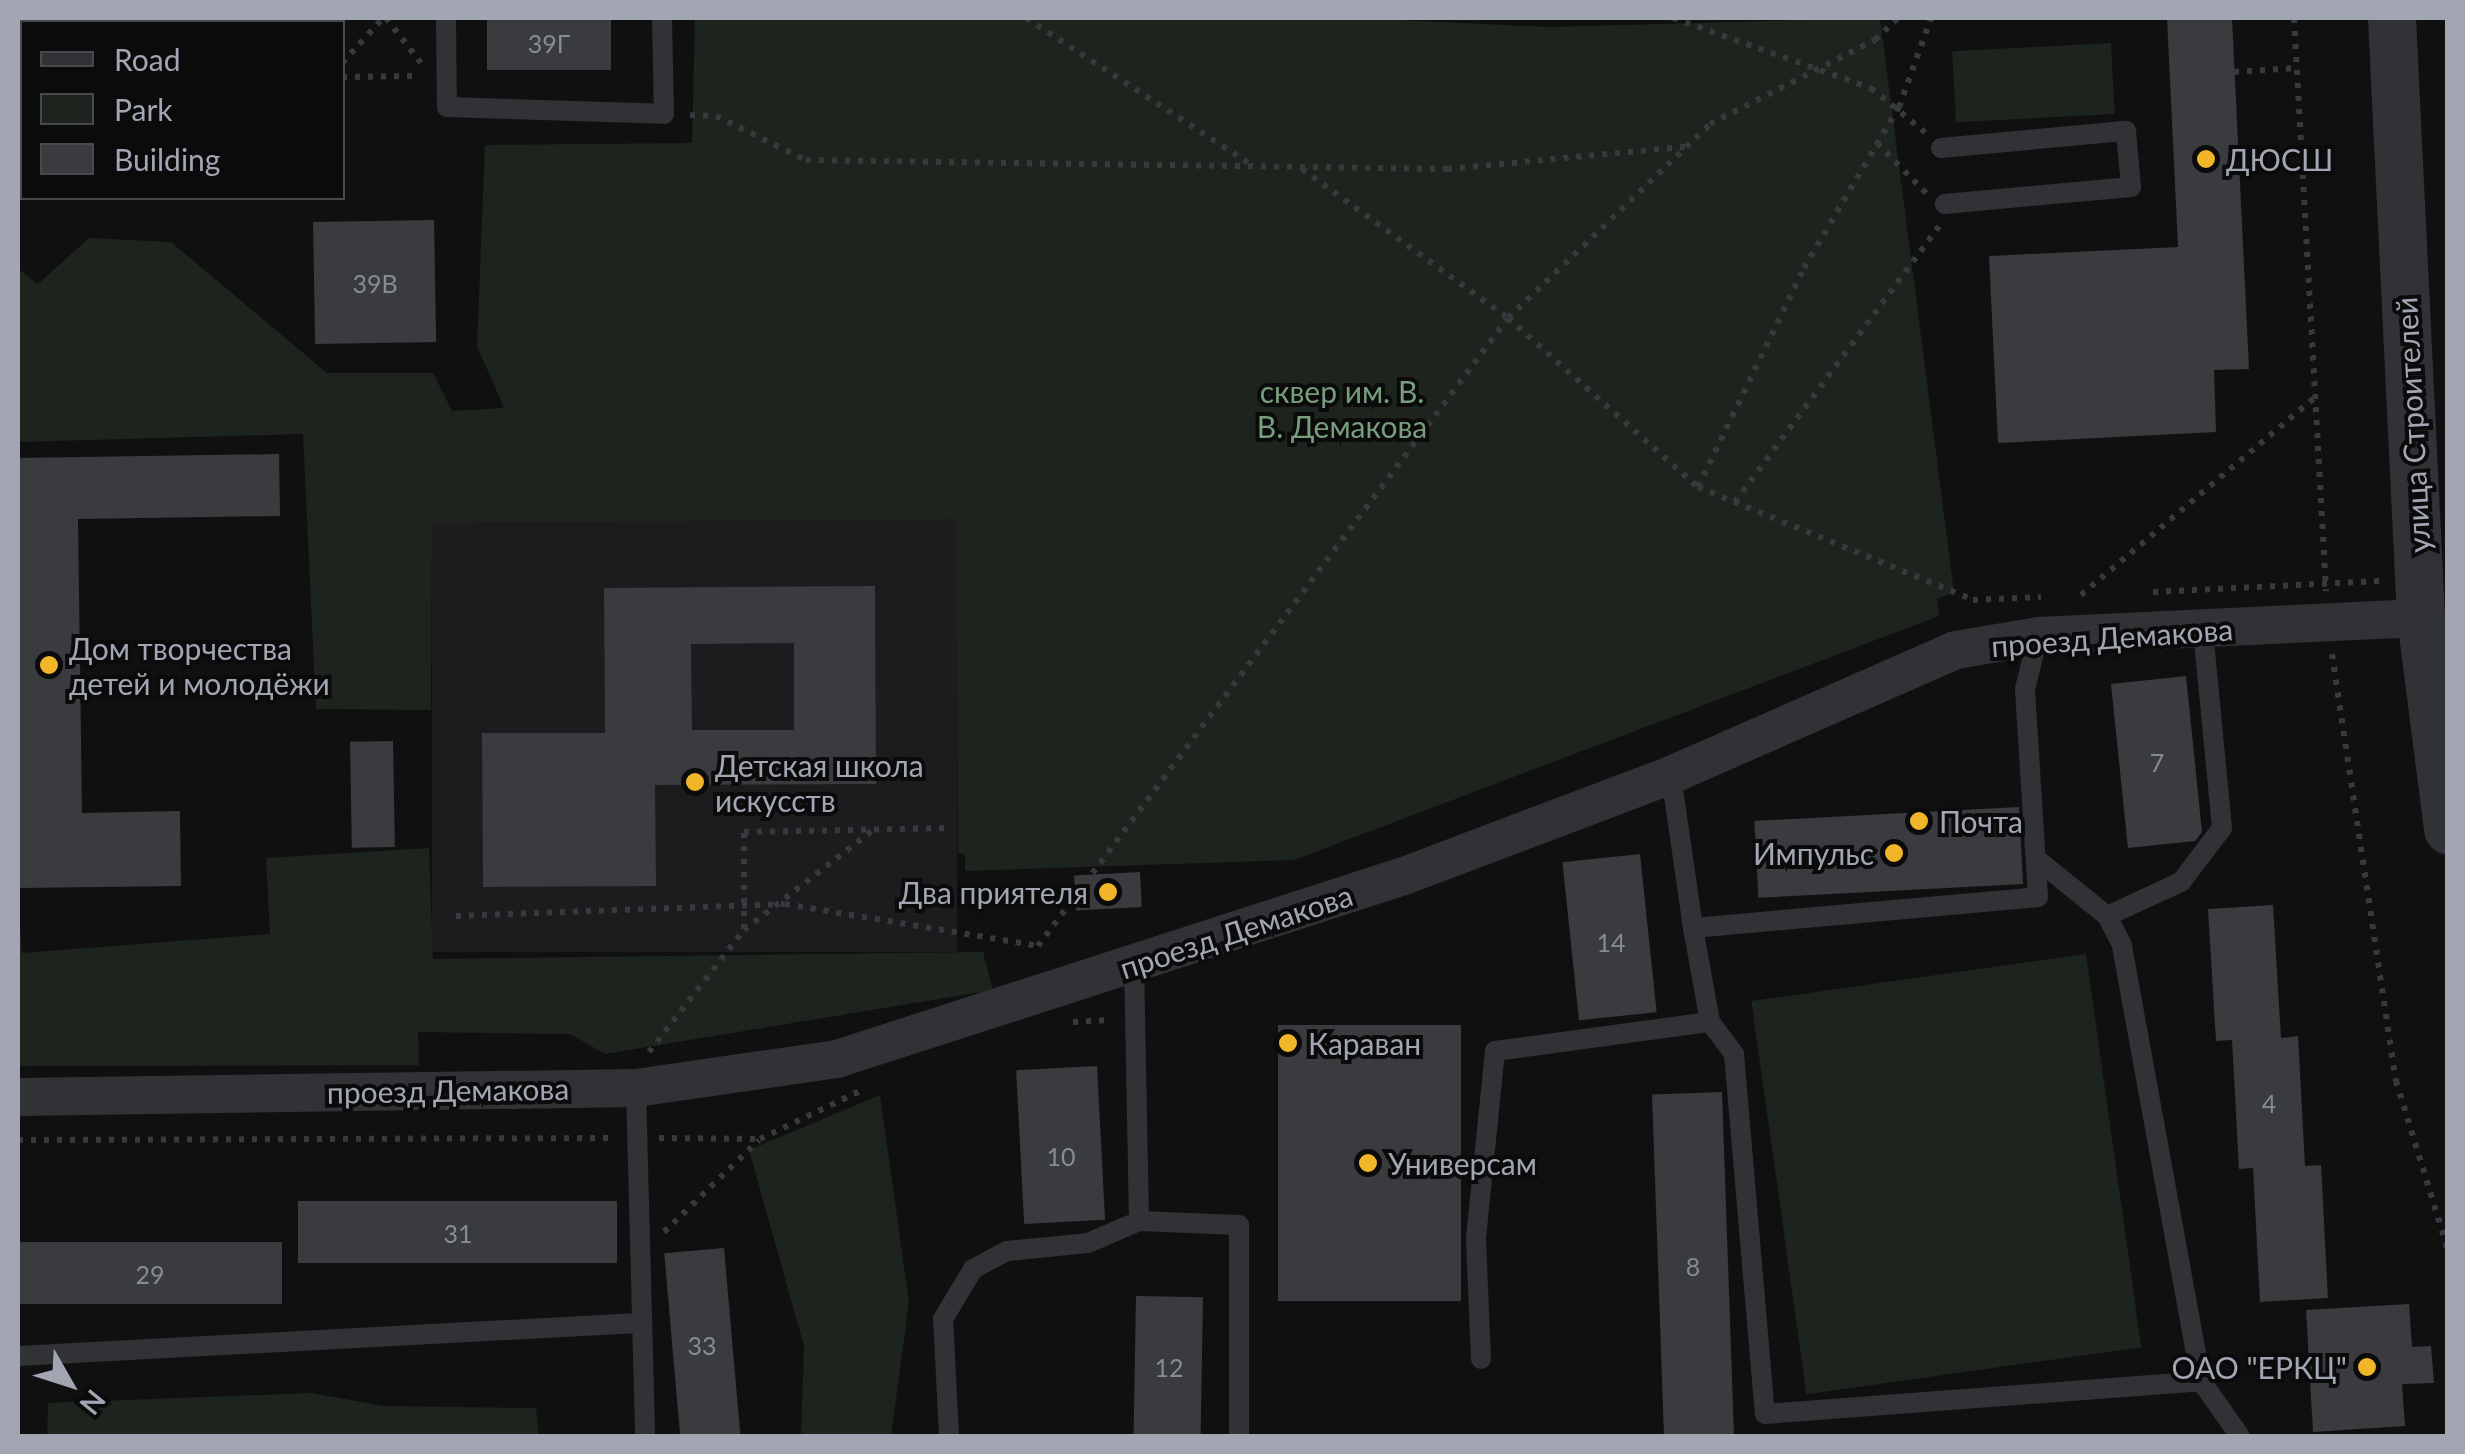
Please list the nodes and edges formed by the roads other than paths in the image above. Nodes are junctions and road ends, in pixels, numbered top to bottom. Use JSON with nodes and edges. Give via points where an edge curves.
{"nodes":[{"id":1,"x":446,"y":18,"type":"edge"},
{"id":2,"x":662,"y":18,"type":"edge"},
{"id":3,"x":2392,"y":18,"type":"edge"},
{"id":4,"x":1941,"y":148,"type":"road end"},
{"id":5,"x":1941,"y":205,"type":"road end"},
{"id":6,"x":2421,"y":618,"type":"junction"},
{"id":7,"x":2203,"y":631,"type":"junction"},
{"id":8,"x":2038,"y":636,"type":"junction"},
{"id":9,"x":1672,"y":775,"type":"junction"},
{"id":10,"x":2448,"y":830,"type":"edge"},
{"id":11,"x":2039,"y":861,"type":"junction"},
{"id":12,"x":2107,"y":916,"type":"junction"},
{"id":13,"x":1693,"y":928,"type":"junction"},
{"id":14,"x":1134,"y":965,"type":"junction"},
{"id":15,"x":1710,"y":1022,"type":"junction"},
{"id":16,"x":640,"y":1072,"type":"junction"},
{"id":17,"x":18,"y":1096,"type":"edge"},
{"id":18,"x":1139,"y":1221,"type":"junction"},
{"id":19,"x":638,"y":1323,"type":"junction"},
{"id":20,"x":18,"y":1356,"type":"edge"},
{"id":21,"x":1481,"y":1358,"type":"dead end"},
{"id":22,"x":2201,"y":1380,"type":"junction"},
{"id":23,"x":645,"y":1436,"type":"edge"},
{"id":24,"x":949,"y":1436,"type":"edge"},
{"id":25,"x":1239,"y":1436,"type":"edge"},
{"id":26,"x":2240,"y":1436,"type":"edge"}],
"edges":[{"from":1,"to":2,"type":"lane","via":[[447,108],[664,114]]},
{"from":3,"to":6,"type":"street","name":"улица Строителей"},
{"from":4,"to":5,"type":"lane","via":[[2126,131],[2131,186]]},
{"from":6,"to":7,"type":"street","name":"проезд Демакова"},
{"from":6,"to":10,"type":"street","name":"улица Строителей"},
{"from":7,"to":8,"type":"street","name":"проезд Демакова"},
{"from":7,"to":12,"type":"lane","via":[[2222,828],[2181,882]]},
{"from":8,"to":9,"type":"street","name":"проезд Демакова","via":[[1956,650]]},
{"from":8,"to":11,"type":"lane","via":[[2025,689]]},
{"from":9,"to":13,"type":"lane"},
{"from":9,"to":14,"type":"street","name":"проезд Демакова"},
{"from":11,"to":12,"type":"lane"},
{"from":11,"to":13,"type":"lane","via":[[2038,897]]},
{"from":12,"to":22,"type":"lane","via":[[2122,944],[2153,1082],[2161,1180]]},
{"from":13,"to":15,"type":"lane"},
{"from":14,"to":16,"type":"street","name":"проезд Демакова","via":[[837,1060]]},
{"from":14,"to":18,"type":"lane"},
{"from":15,"to":21,"type":"lane","via":[[1495,1052],[1476,1238]]},
{"from":15,"to":22,"type":"lane","via":[[1734,1054],[1765,1414]]},
{"from":16,"to":17,"type":"street","name":"проезд Демакова"},
{"from":16,"to":19,"type":"lane"},
{"from":18,"to":24,"type":"lane","via":[[1088,1242],[1006,1251],[973,1268],[943,1319]]},
{"from":18,"to":25,"type":"lane","via":[[1239,1225]]},
{"from":19,"to":20,"type":"lane"},
{"from":19,"to":23,"type":"lane"},
{"from":22,"to":26,"type":"lane"}]}
